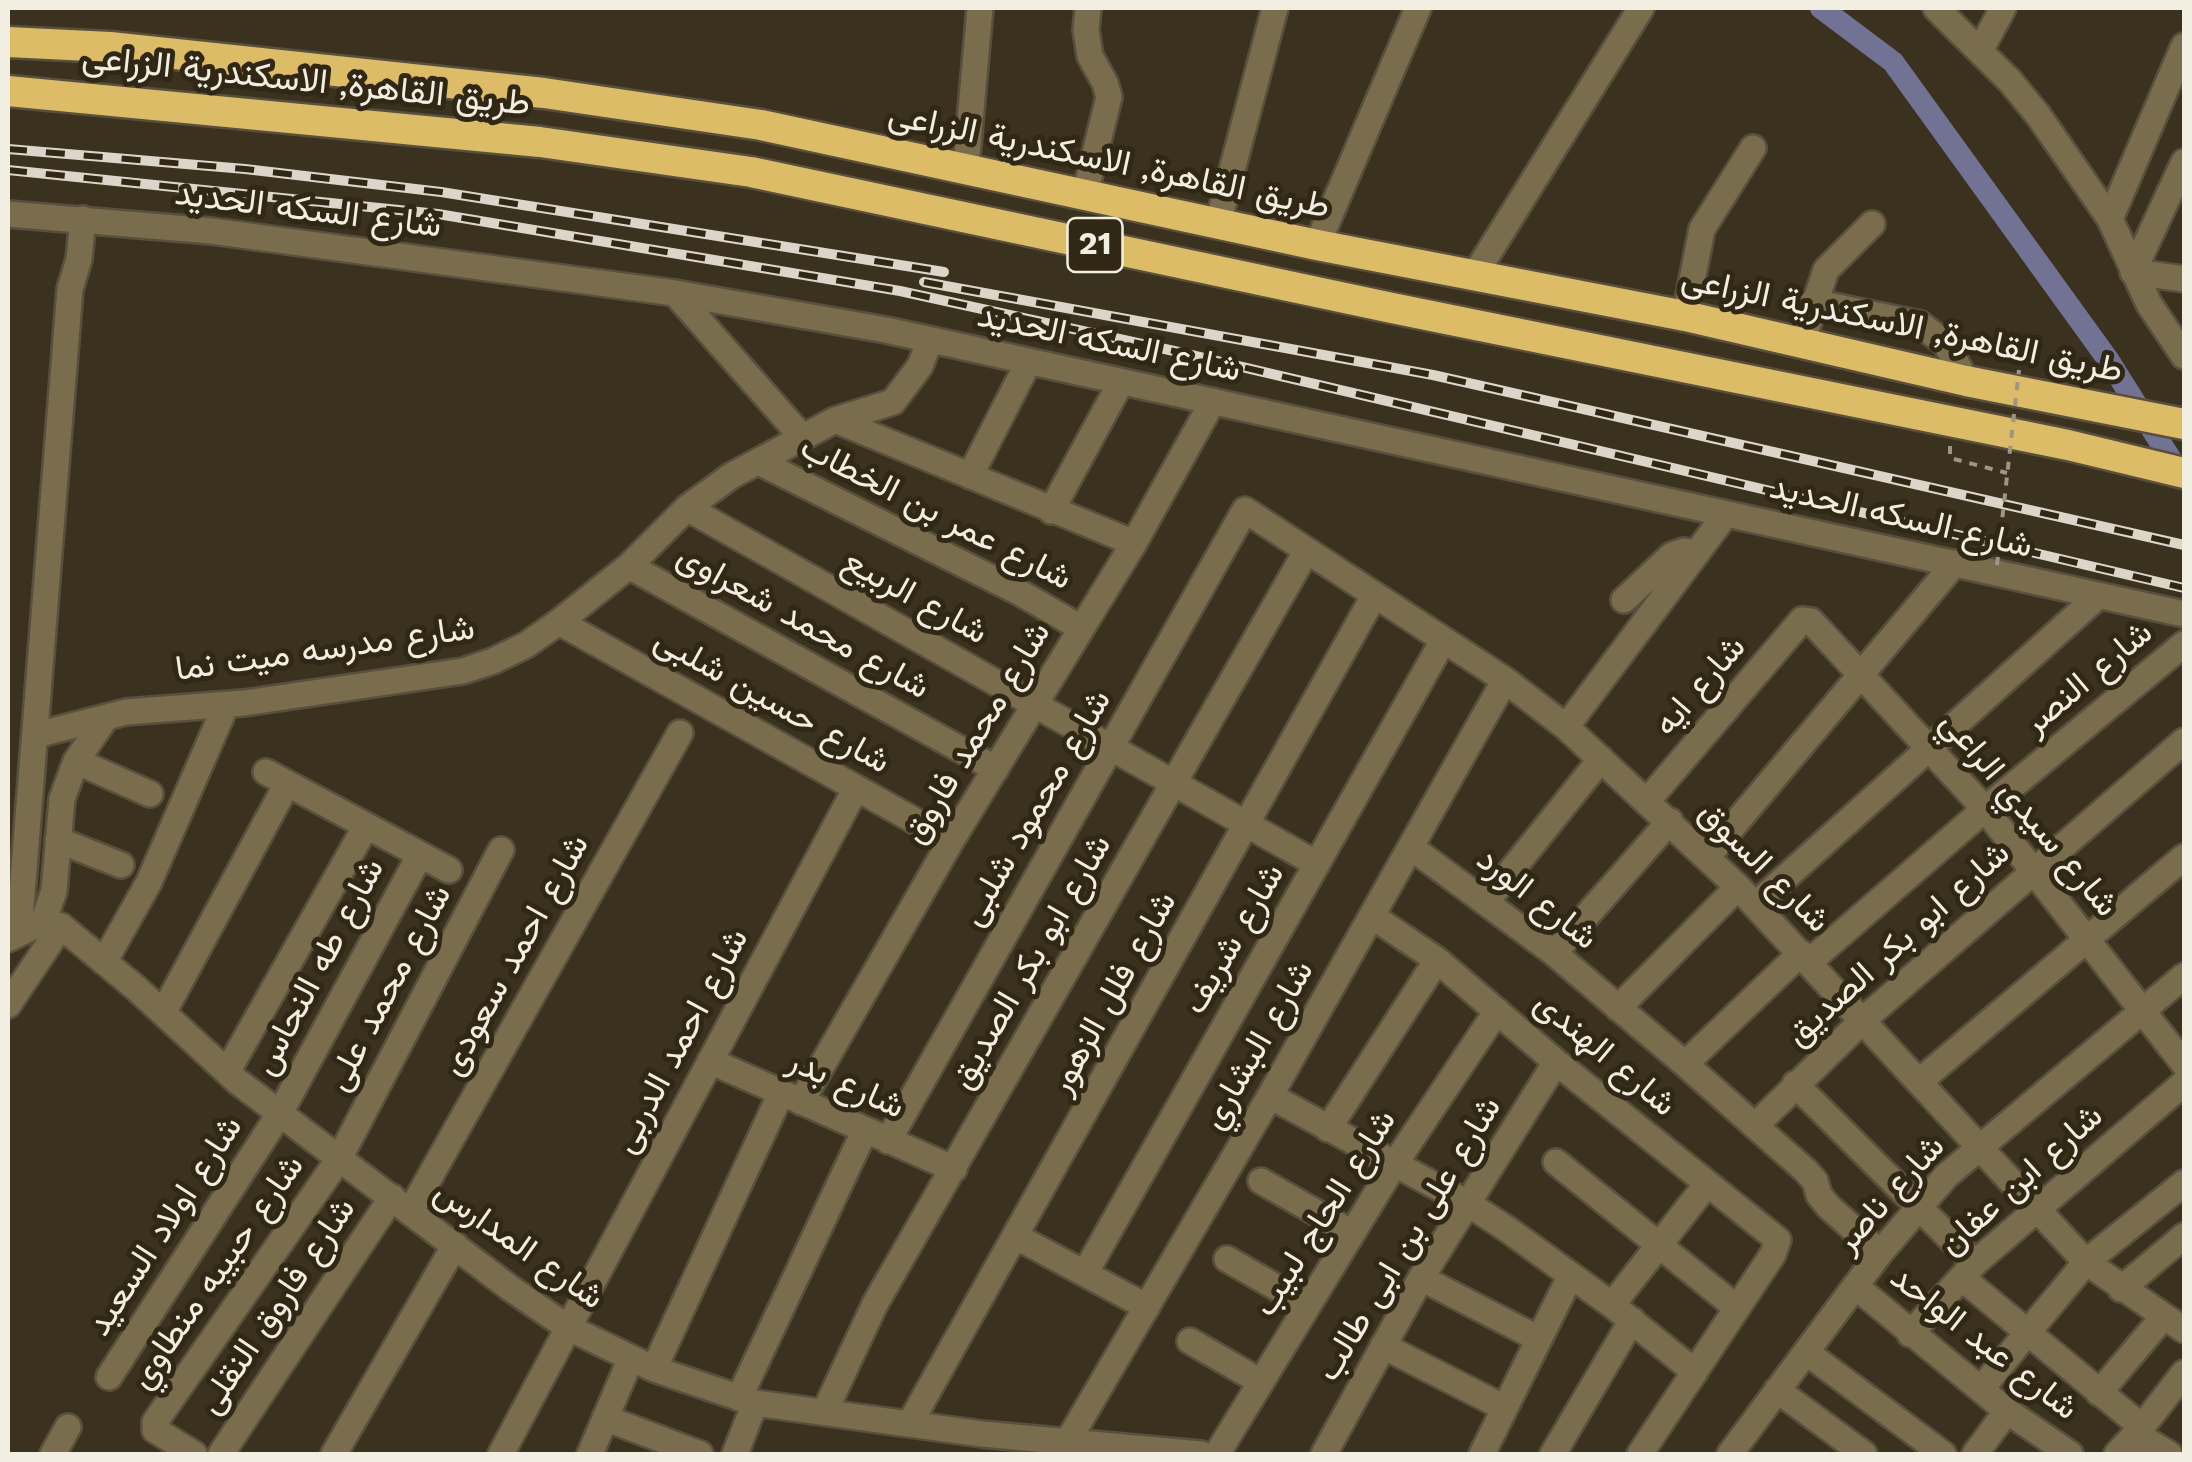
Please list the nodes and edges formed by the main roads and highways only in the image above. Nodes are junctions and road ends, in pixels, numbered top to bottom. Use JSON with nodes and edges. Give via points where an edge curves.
{"nodes":[{"id":1,"x":8,"y":42,"type":"edge"},
{"id":2,"x":8,"y":91,"type":"edge"},
{"id":3,"x":2184,"y":424,"type":"edge"},
{"id":4,"x":2178,"y":472,"type":"edge"}],
"edges":[{"from":1,"to":3,"type":"highway","name":"طريق القاهرة, الاسكندرية الزراعى","number":"21","via":[[544,93],[761,125]]},
{"from":2,"to":4,"type":"highway","name":"طريق القاهرة, الاسكندرية الزراعى","number":"21","via":[[540,142],[751,172]]}]}
